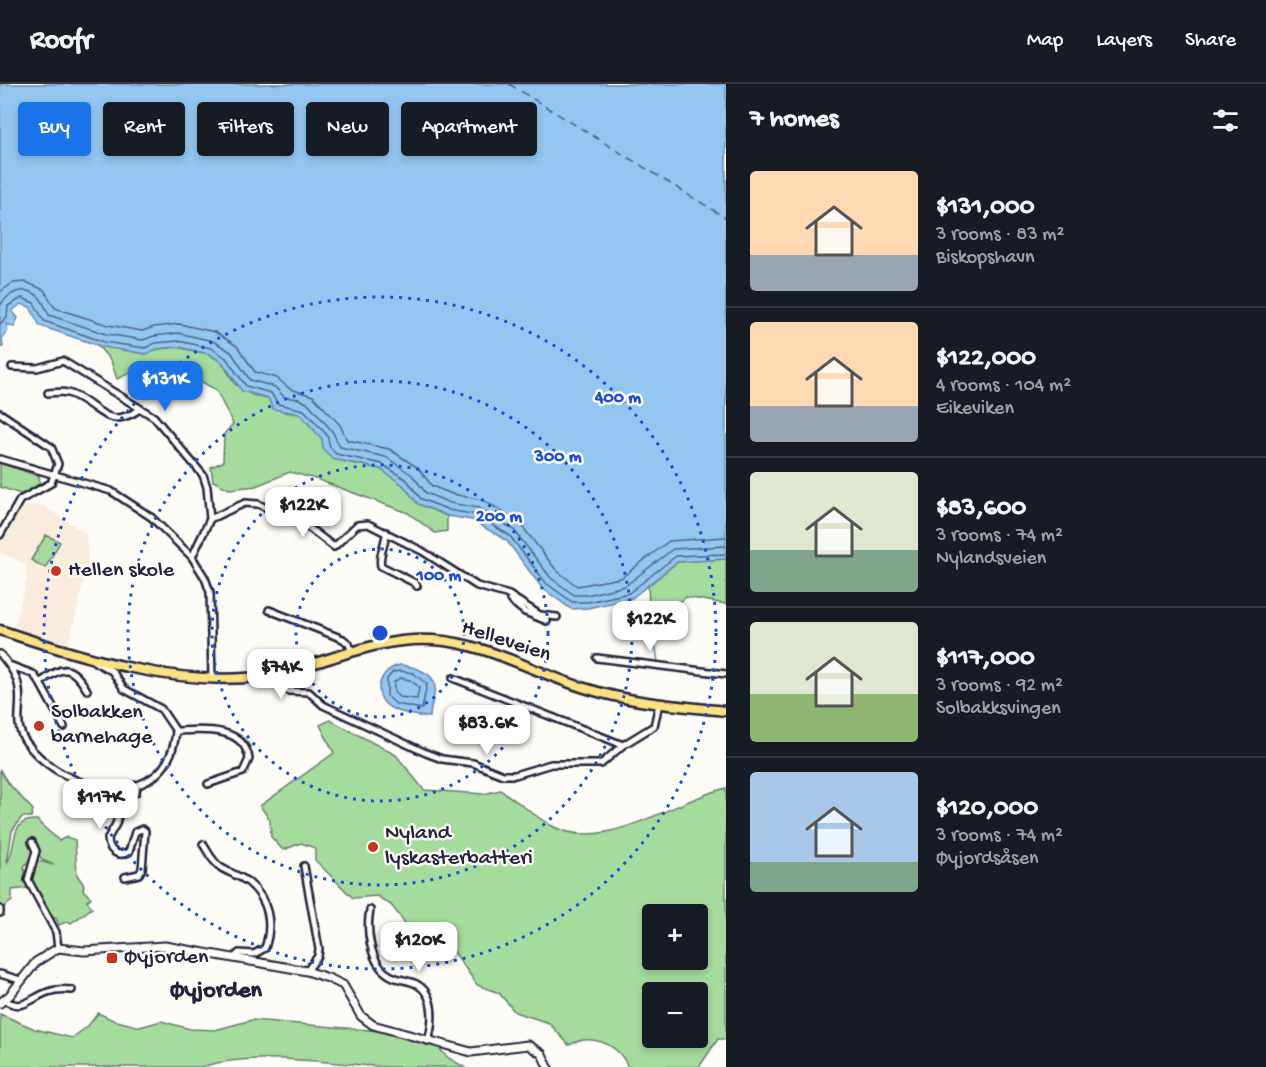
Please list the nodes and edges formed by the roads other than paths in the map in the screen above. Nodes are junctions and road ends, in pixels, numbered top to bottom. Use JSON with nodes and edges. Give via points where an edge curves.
{"nodes":[{"id":1,"x":12,"y":367,"type":"dead end"},
{"id":2,"x":48,"y":393,"type":"dead end"},
{"id":3,"x":140,"y":409,"type":"junction"},
{"id":4,"x":0,"y":413,"type":"edge"},
{"id":5,"x":0,"y":459,"type":"edge"},
{"id":6,"x":52,"y":476,"type":"junction"},
{"id":7,"x":210,"y":519,"type":"junction"},
{"id":8,"x":386,"y":532,"type":"junction"},
{"id":9,"x":0,"y":535,"type":"edge"},
{"id":10,"x":192,"y":557,"type":"junction"},
{"id":11,"x":417,"y":586,"type":"dead end"},
{"id":12,"x":507,"y":594,"type":"junction"},
{"id":13,"x":269,"y":610,"type":"dead end"},
{"id":14,"x":557,"y":617,"type":"dead end"},
{"id":15,"x":547,"y":621,"type":"dead end"},
{"id":16,"x":0,"y":631,"type":"edge"},
{"id":17,"x":351,"y":650,"type":"junction"},
{"id":18,"x":0,"y":654,"type":"edge"},
{"id":19,"x":94,"y":657,"type":"junction"},
{"id":20,"x":597,"y":658,"type":"dead end"},
{"id":21,"x":9,"y":665,"type":"junction"},
{"id":22,"x":275,"y":673,"type":"junction"},
{"id":23,"x":726,"y":674,"type":"edge"},
{"id":24,"x":453,"y":678,"type":"dead end"},
{"id":25,"x":212,"y":679,"type":"junction"},
{"id":26,"x":40,"y":683,"type":"junction"},
{"id":27,"x":87,"y":690,"type":"dead end"},
{"id":28,"x":659,"y":704,"type":"junction"},
{"id":29,"x":726,"y":711,"type":"edge"},
{"id":30,"x":64,"y":727,"type":"dead end"},
{"id":31,"x":176,"y":731,"type":"junction"},
{"id":32,"x":623,"y":745,"type":"junction"},
{"id":33,"x":208,"y":784,"type":"dead end"},
{"id":34,"x":137,"y":786,"type":"junction"},
{"id":35,"x":32,"y":842,"type":"dead end"},
{"id":36,"x":203,"y":844,"type":"dead end"},
{"id":37,"x":304,"y":866,"type":"dead end"},
{"id":38,"x":125,"y":877,"type":"dead end"},
{"id":39,"x":370,"y":910,"type":"dead end"},
{"id":40,"x":58,"y":948,"type":"junction"},
{"id":41,"x":234,"y":960,"type":"junction"},
{"id":42,"x":307,"y":971,"type":"junction"},
{"id":43,"x":0,"y":974,"type":"edge"},
{"id":44,"x":20,"y":980,"type":"junction"},
{"id":45,"x":72,"y":990,"type":"dead end"},
{"id":46,"x":2,"y":1002,"type":"edge"},
{"id":47,"x":428,"y":1041,"type":"junction"},
{"id":48,"x":548,"y":1067,"type":"edge"}],
"edges":[{"from":1,"to":3,"type":"street","via":[[37,368],[63,361]]},
{"from":2,"to":3,"type":"street","via":[[67,392],[114,418],[129,416]]},
{"from":3,"to":7,"type":"street","via":[[154,417],[203,475]]},
{"from":4,"to":6,"type":"street","via":[[51,447],[58,464]]},
{"from":5,"to":6,"type":"street"},
{"from":6,"to":9,"type":"street","via":[[51,483],[21,500]]},
{"from":6,"to":10,"type":"street","via":[[111,491],[137,506]]},
{"from":7,"to":8,"type":"street","via":[[251,502],[308,527],[332,547],[361,524]]},
{"from":7,"to":10,"type":"street"},
{"from":8,"to":11,"type":"street","via":[[386,546],[379,558],[381,566]]},
{"from":8,"to":12,"type":"street","via":[[477,586]]},
{"from":10,"to":25,"type":"street","via":[[210,592]]},
{"from":12,"to":14,"type":"street","via":[[533,612]]},
{"from":12,"to":15,"type":"street","via":[[525,612]]},
{"from":13,"to":17,"type":"street","via":[[342,639]]},
{"from":16,"to":19,"type":"main road","name":"Helleveien"},
{"from":17,"to":22,"type":"main road","name":"Helleveien"},
{"from":17,"to":28,"type":"main road","name":"Helleveien","via":[[401,640],[447,641],[498,655],[588,689]]},
{"from":18,"to":21,"type":"street"},
{"from":19,"to":25,"type":"main road","name":"Helleveien","via":[[180,677]]},
{"from":19,"to":31,"type":"street","via":[[97,664],[112,671],[124,688],[161,708]]},
{"from":20,"to":23,"type":"street"},
{"from":21,"to":26,"type":"street","via":[[33,674]]},
{"from":21,"to":34,"type":"street","via":[[20,692],[17,723],[32,749],[82,783],[113,790]]},
{"from":22,"to":25,"type":"main road","name":"Helleveien"},
{"from":22,"to":32,"type":"street","via":[[285,689],[309,692],[323,705],[435,756],[473,763],[503,775],[551,764],[596,765]]},
{"from":24,"to":32,"type":"street"},
{"from":26,"to":27,"type":"street","via":[[66,670],[76,673]]},
{"from":26,"to":30,"type":"street"},
{"from":28,"to":29,"type":"main road","name":"Helleveien"},
{"from":28,"to":32,"type":"street","via":[[654,726]]},
{"from":31,"to":33,"type":"street","via":[[215,730],[231,735],[248,752],[248,765],[243,772]]},
{"from":31,"to":34,"type":"street","via":[[170,761]]},
{"from":34,"to":38,"type":"street","via":[[136,792],[122,801],[108,838],[112,850],[123,855],[129,852],[135,832],[145,831],[142,869],[139,874]]},
{"from":35,"to":40,"type":"street","via":[[36,851],[28,880],[56,932]]},
{"from":36,"to":41,"type":"street","via":[[220,866],[249,882],[262,900],[270,922],[265,948],[254,954],[239,953]]},
{"from":37,"to":42,"type":"street","via":[[319,949]]},
{"from":39,"to":47,"type":"street","via":[[368,921],[377,964],[388,975],[418,985],[428,998],[432,1016]]},
{"from":40,"to":41,"type":"street","via":[[84,951],[165,946]]},
{"from":40,"to":44,"type":"street","via":[[36,962]]},
{"from":41,"to":42,"type":"street"},
{"from":42,"to":47,"type":"street","via":[[343,985],[361,1016],[373,1025]]},
{"from":43,"to":44,"type":"street"},
{"from":44,"to":46,"type":"street"},
{"from":45,"to":46,"type":"street","via":[[51,991],[24,1005]]},
{"from":47,"to":48,"type":"street","via":[[471,1052],[528,1045],[542,1054]]}]}
